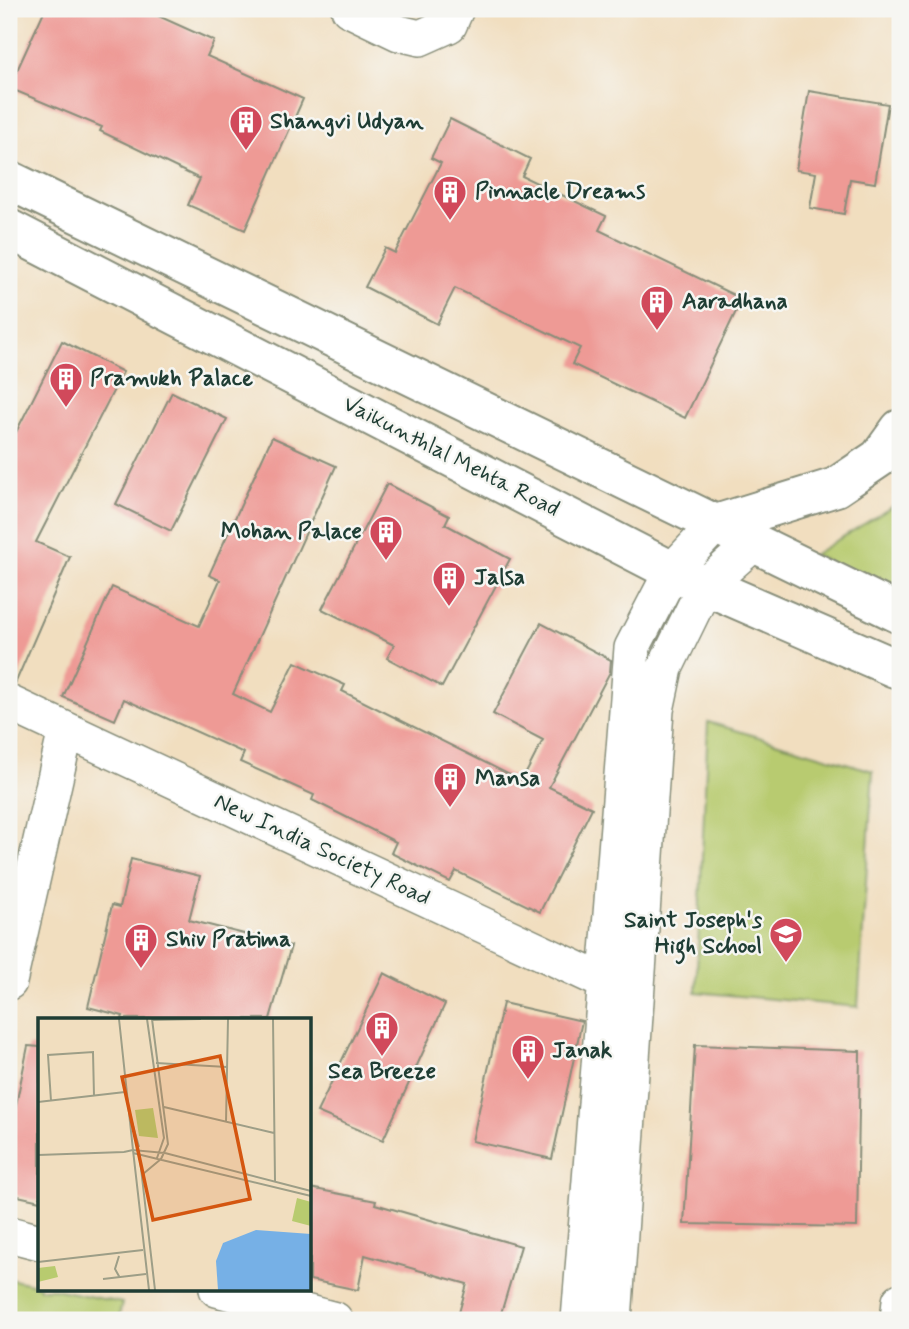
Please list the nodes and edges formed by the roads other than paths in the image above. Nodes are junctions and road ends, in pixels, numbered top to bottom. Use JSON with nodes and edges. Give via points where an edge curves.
{"nodes":[{"id":1,"x":349,"y":9,"type":"edge"},
{"id":2,"x":456,"y":9,"type":"edge"},
{"id":3,"x":9,"y":180,"type":"edge"},
{"id":4,"x":9,"y":229,"type":"edge"},
{"id":5,"x":900,"y":429,"type":"edge"},
{"id":6,"x":716,"y":524,"type":"junction"},
{"id":7,"x":754,"y":543,"type":"junction"},
{"id":8,"x":689,"y":578,"type":"junction"},
{"id":9,"x":900,"y":607,"type":"edge"},
{"id":10,"x":899,"y":673,"type":"edge"},
{"id":11,"x":9,"y":703,"type":"edge"},
{"id":12,"x":66,"y":730,"type":"junction"},
{"id":13,"x":9,"y":982,"type":"edge"},
{"id":14,"x":621,"y":989,"type":"junction"},
{"id":15,"x":9,"y":1234,"type":"edge"},
{"id":16,"x":38,"y":1241,"type":"edge"},
{"id":17,"x":221,"y":1290,"type":"edge"},
{"id":18,"x":900,"y":1301,"type":"edge"},
{"id":19,"x":335,"y":1320,"type":"edge"},
{"id":20,"x":579,"y":1320,"type":"edge"},
{"id":21,"x":614,"y":1320,"type":"edge"},
{"id":22,"x":898,"y":1320,"type":"edge"}],
"edges":[{"from":1,"to":2,"type":"street","via":[[420,38],[449,25]]},
{"from":3,"to":6,"type":"main road"},
{"from":4,"to":8,"type":"main road","name":"Vaikunthlal Mehta Road"},
{"from":5,"to":6,"type":"main road","via":[[879,458],[836,487]]},
{"from":6,"to":7,"type":"main road"},
{"from":6,"to":8,"type":"street"},
{"from":7,"to":8,"type":"street"},
{"from":7,"to":9,"type":"main road"},
{"from":8,"to":10,"type":"main road","name":"Vaikunthlal Mehta Road"},
{"from":8,"to":14,"type":"street","via":[[656,710]]},
{"from":9,"to":10,"type":"main road"},
{"from":11,"to":12,"type":"street","name":"New India Society Road"},
{"from":12,"to":13,"type":"street"},
{"from":12,"to":14,"type":"street","name":"New India Society Road"},
{"from":14,"to":20,"type":"street"},
{"from":14,"to":21,"type":"street"},
{"from":15,"to":16,"type":"street"},
{"from":17,"to":19,"type":"street"},
{"from":18,"to":22,"type":"street"}]}
